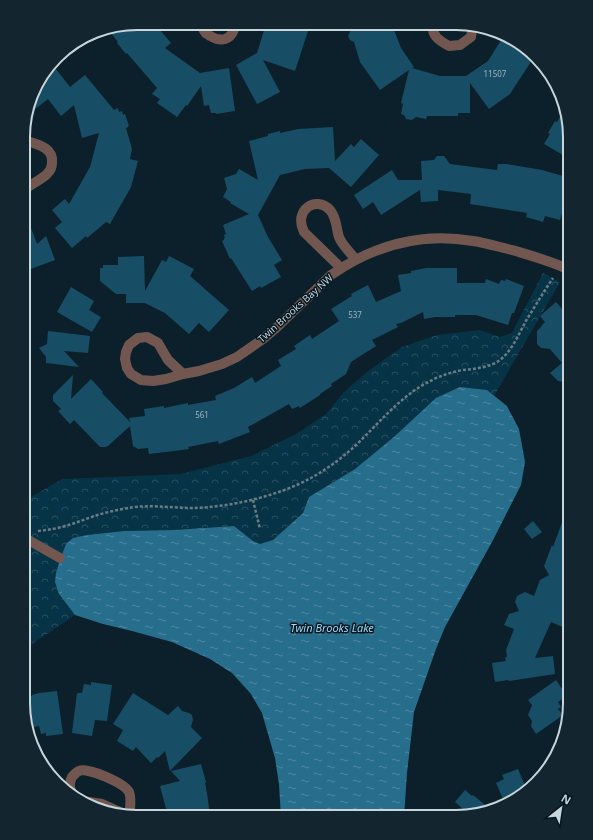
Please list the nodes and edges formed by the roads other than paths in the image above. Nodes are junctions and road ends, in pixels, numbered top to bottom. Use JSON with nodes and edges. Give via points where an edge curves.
{"nodes":[{"id":1,"x":203,"y":30,"type":"edge"},
{"id":2,"x":234,"y":30,"type":"edge"},
{"id":3,"x":433,"y":30,"type":"edge"},
{"id":4,"x":472,"y":31,"type":"edge"},
{"id":5,"x":30,"y":142,"type":"edge"},
{"id":6,"x":30,"y":186,"type":"edge"},
{"id":7,"x":356,"y":259,"type":"junction"},
{"id":8,"x":563,"y":266,"type":"edge"},
{"id":9,"x":341,"y":268,"type":"junction"},
{"id":10,"x":183,"y":374,"type":"junction"},
{"id":11,"x":30,"y":536,"type":"edge"},
{"id":12,"x":60,"y":558,"type":"dead end"},
{"id":13,"x":70,"y":787,"type":"edge"},
{"id":14,"x":130,"y":809,"type":"edge"}],
"edges":[{"from":1,"to":2,"type":"street","via":[[222,40],[230,37]]},
{"from":3,"to":4,"type":"street","via":[[436,38],[449,46],[460,45],[470,37]]},
{"from":5,"to":6,"type":"street","via":[[43,146],[53,159],[46,175]]},
{"from":7,"to":8,"type":"street","name":"Twin Brooks Bay NW","via":[[400,243],[450,238],[495,245]]},
{"from":7,"to":9,"type":"street","name":"Twin Brooks Bay NW"},
{"from":7,"to":9,"type":"street","name":"Twin Brooks Bay NW","via":[[342,243],[329,209],[319,204],[309,206],[302,215],[301,227]]},
{"from":9,"to":10,"type":"street","name":"Twin Brooks Bay NW","via":[[252,347],[222,364]]},
{"from":10,"to":10,"type":"street","name":"Twin Brooks Bay NW","via":[[168,360],[158,343],[147,337],[138,338],[129,345],[125,359],[127,368],[141,380],[153,381]]},
{"from":11,"to":12,"type":"street"},
{"from":13,"to":14,"type":"street","via":[[75,774],[79,771],[91,771],[127,789],[131,800]]}]}
